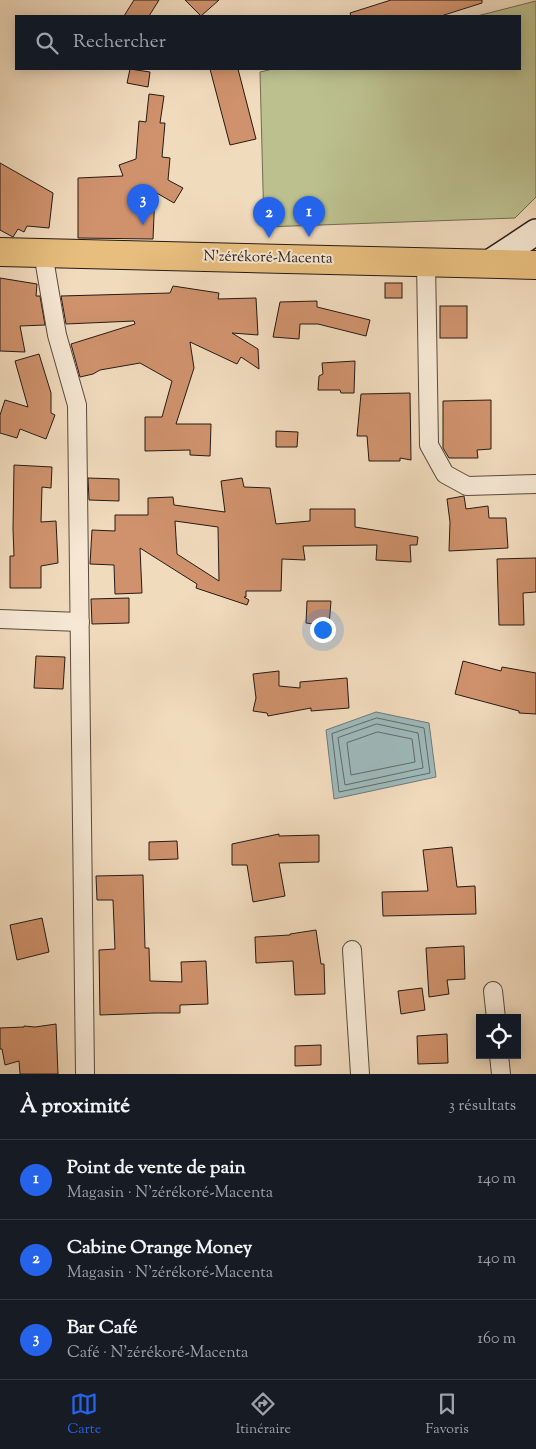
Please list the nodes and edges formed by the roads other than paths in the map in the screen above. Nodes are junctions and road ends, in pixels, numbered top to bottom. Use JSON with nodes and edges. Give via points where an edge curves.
{"nodes":[{"id":1,"x":536,"y":232,"type":"edge"},
{"id":2,"x":0,"y":252,"type":"edge"},
{"id":3,"x":43,"y":253,"type":"junction"},
{"id":4,"x":426,"y":262,"type":"junction"},
{"id":5,"x":489,"y":263,"type":"junction"},
{"id":6,"x":536,"y":265,"type":"edge"},
{"id":7,"x":536,"y":484,"type":"edge"},
{"id":8,"x":0,"y":619,"type":"edge"},
{"id":9,"x":80,"y":622,"type":"junction"},
{"id":10,"x":352,"y":950,"type":"dead end"},
{"id":11,"x":493,"y":991,"type":"dead end"},
{"id":12,"x":496,"y":1014,"type":"edge"},
{"id":13,"x":499,"y":1059,"type":"edge"},
{"id":14,"x":85,"y":1074,"type":"edge"},
{"id":15,"x":360,"y":1074,"type":"edge"},
{"id":16,"x":501,"y":1074,"type":"edge"}],
"edges":[{"from":1,"to":5,"type":"street"},
{"from":2,"to":3,"type":"highway","name":"N'zérékoré-Macenta"},
{"from":3,"to":4,"type":"highway","name":"N'zérékoré-Macenta"},
{"from":3,"to":9,"type":"street","via":[[57,335],[78,405]]},
{"from":4,"to":5,"type":"highway","name":"N'zérékoré-Macenta"},
{"from":4,"to":7,"type":"street","via":[[430,445],[445,474],[466,486]]},
{"from":5,"to":6,"type":"highway","name":"N'zérékoré-Macenta"},
{"from":8,"to":9,"type":"street"},
{"from":9,"to":14,"type":"street"},
{"from":10,"to":15,"type":"street"},
{"from":11,"to":12,"type":"street"},
{"from":13,"to":16,"type":"street"}]}
